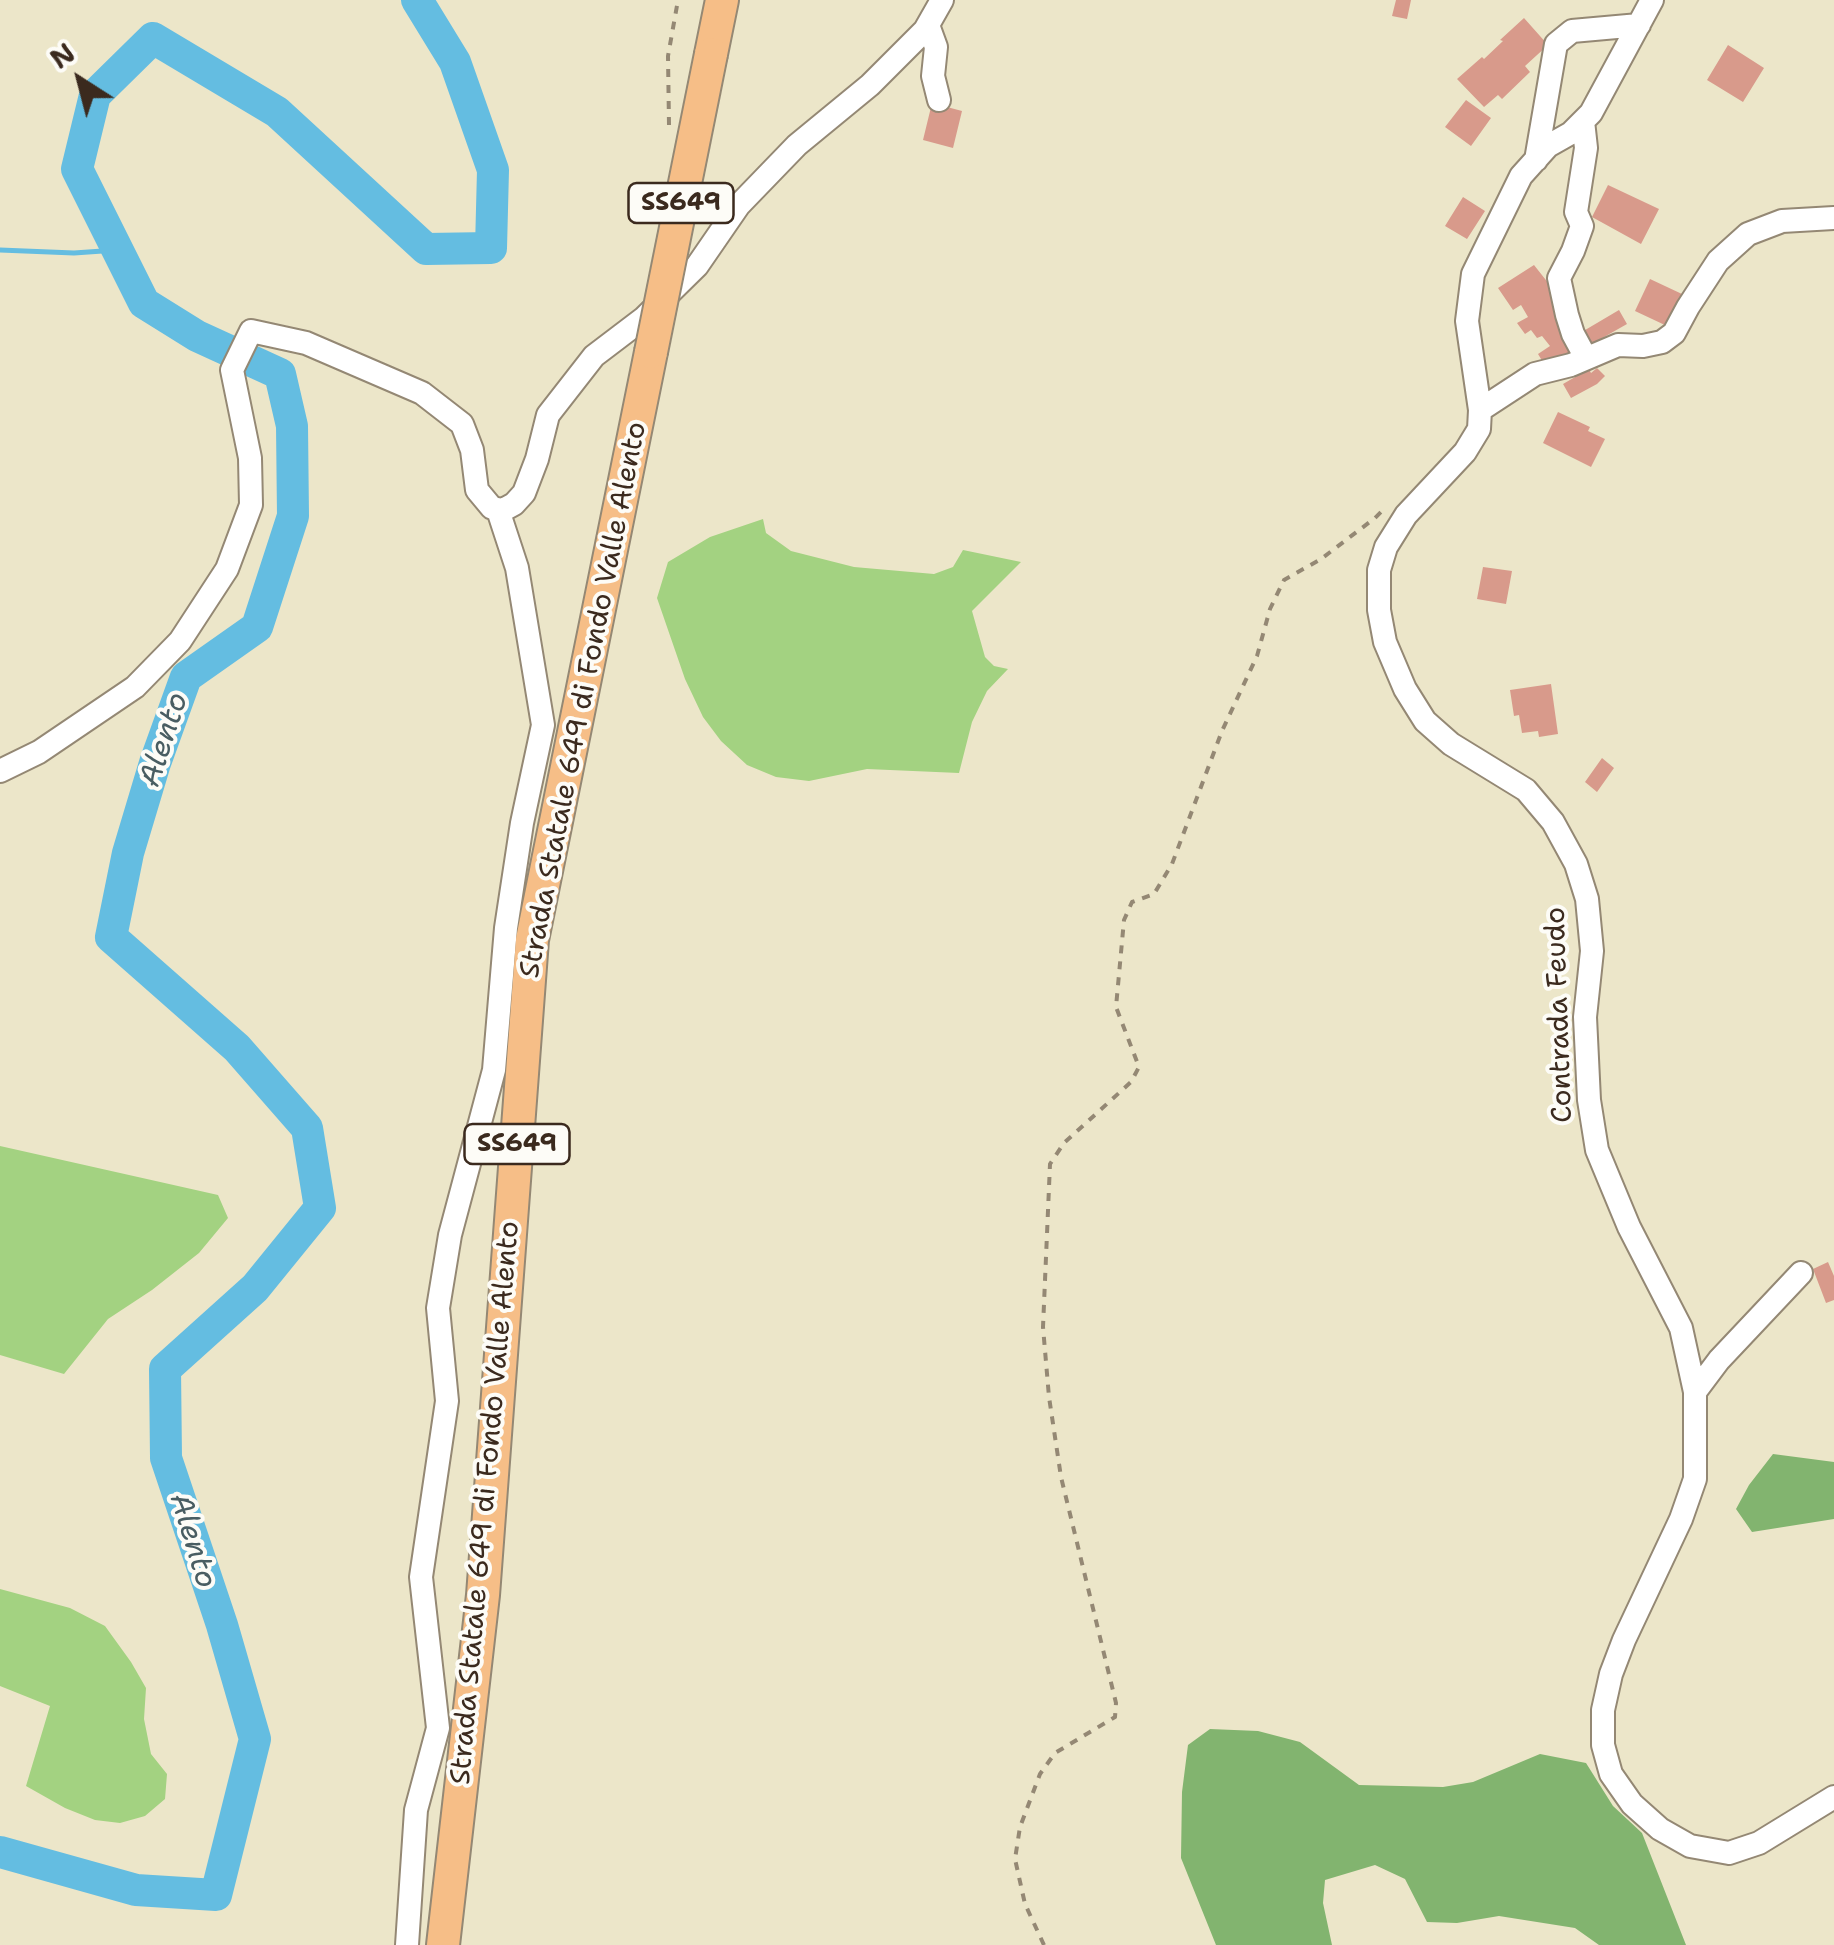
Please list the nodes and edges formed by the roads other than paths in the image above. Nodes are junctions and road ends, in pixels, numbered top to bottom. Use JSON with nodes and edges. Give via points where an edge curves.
{"nodes":[{"id":1,"x":722,"y":0,"type":"edge"},
{"id":2,"x":942,"y":0,"type":"edge"},
{"id":3,"x":1652,"y":0,"type":"edge"},
{"id":4,"x":928,"y":25,"type":"junction"},
{"id":5,"x":1639,"y":25,"type":"junction"},
{"id":6,"x":939,"y":100,"type":"dead end"},
{"id":7,"x":1583,"y":121,"type":"junction"},
{"id":8,"x":1536,"y":160,"type":"junction"},
{"id":9,"x":1834,"y":218,"type":"edge"},
{"id":10,"x":1586,"y":358,"type":"junction"},
{"id":11,"x":1480,"y":410,"type":"junction"},
{"id":12,"x":498,"y":509,"type":"junction"},
{"id":13,"x":0,"y":771,"type":"edge"},
{"id":14,"x":1801,"y":1273,"type":"dead end"},
{"id":15,"x":1695,"y":1392,"type":"junction"},
{"id":16,"x":1834,"y":1797,"type":"edge"},
{"id":17,"x":406,"y":1945,"type":"edge"},
{"id":18,"x":443,"y":1945,"type":"edge"}],
"edges":[{"from":1,"to":18,"type":"highway","name":"Strada Statale 649 di Fondo Valle Alento","number":"SS649","bridge":true,"via":[[532,940],[484,1595]]},
{"from":2,"to":4,"type":"street"},
{"from":3,"to":5,"type":"street"},
{"from":4,"to":6,"type":"street"},
{"from":4,"to":12,"type":"street","via":[[738,205],[697,266],[594,356],[548,414],[524,493]]},
{"from":5,"to":7,"type":"street"},
{"from":5,"to":8,"type":"street","via":[[1572,31],[1556,44]]},
{"from":7,"to":8,"type":"street"},
{"from":7,"to":10,"type":"street","via":[[1586,148],[1576,212],[1582,226],[1559,278]]},
{"from":8,"to":11,"type":"street","via":[[1520,176],[1473,274],[1466,321]]},
{"from":9,"to":10,"type":"street","via":[[1782,221],[1748,234],[1718,261],[1674,333],[1662,342],[1618,345]]},
{"from":10,"to":11,"type":"street","via":[[1535,374]]},
{"from":11,"to":15,"type":"street","name":"Contrada Feudo","via":[[1479,429],[1464,452],[1386,547],[1379,570],[1385,642],[1425,721],[1526,790],[1576,864],[1592,952],[1585,1016],[1597,1150],[1681,1328]]},
{"from":12,"to":13,"type":"street","via":[[477,490],[462,424],[422,393],[306,343],[251,331],[232,370],[250,458],[251,505],[228,570],[180,640],[135,687]]},
{"from":12,"to":17,"type":"street","via":[[517,568],[542,725],[506,928],[494,1070],[450,1234],[438,1308],[447,1401],[421,1577],[438,1728],[416,1810]]},
{"from":14,"to":15,"type":"street"},
{"from":15,"to":16,"type":"street","name":"Contrada Feudo","via":[[1695,1478],[1624,1640],[1603,1710],[1602,1745],[1611,1774],[1660,1829],[1690,1846],[1728,1853],[1759,1843]]}]}
